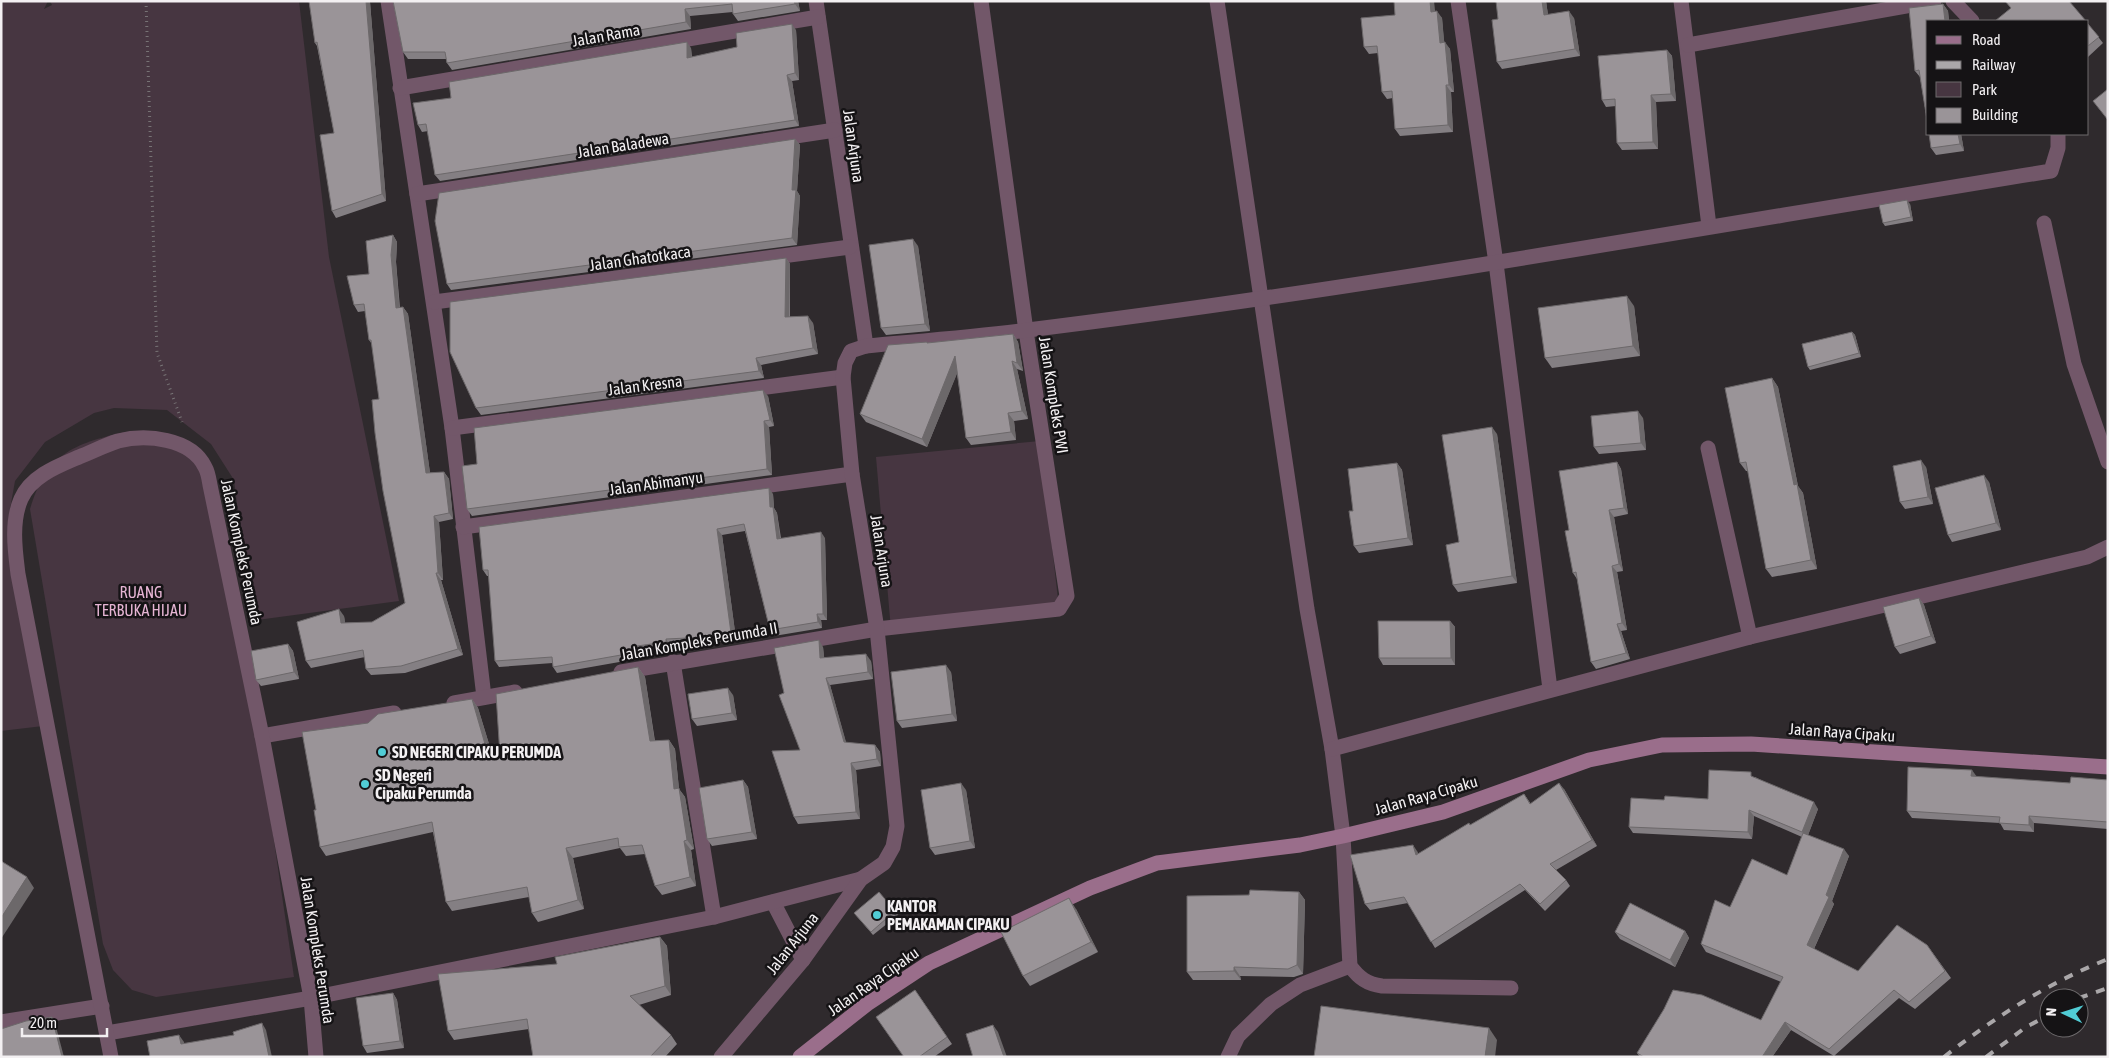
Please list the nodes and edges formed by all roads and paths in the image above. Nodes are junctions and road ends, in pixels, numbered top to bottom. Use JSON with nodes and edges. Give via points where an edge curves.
{"nodes":[{"id":1,"x":146,"y":1,"type":"edge"},
{"id":2,"x":388,"y":1,"type":"edge"},
{"id":3,"x":816,"y":1,"type":"edge"},
{"id":4,"x":981,"y":1,"type":"edge"},
{"id":5,"x":1217,"y":1,"type":"edge"},
{"id":6,"x":1458,"y":1,"type":"edge"},
{"id":7,"x":1681,"y":1,"type":"edge"},
{"id":8,"x":1934,"y":1,"type":"edge"},
{"id":9,"x":1953,"y":1,"type":"edge"},
{"id":10,"x":818,"y":17,"type":"junction"},
{"id":11,"x":1971,"y":20,"type":"edge"},
{"id":12,"x":1688,"y":45,"type":"junction"},
{"id":13,"x":400,"y":88,"type":"junction"},
{"id":14,"x":835,"y":130,"type":"junction"},
{"id":15,"x":2058,"y":135,"type":"edge"},
{"id":16,"x":417,"y":194,"type":"junction"},
{"id":17,"x":2044,"y":223,"type":"dead end"},
{"id":18,"x":1709,"y":226,"type":"junction"},
{"id":19,"x":850,"y":247,"type":"junction"},
{"id":20,"x":1496,"y":263,"type":"junction"},
{"id":21,"x":1260,"y":298,"type":"junction"},
{"id":22,"x":434,"y":302,"type":"junction"},
{"id":23,"x":1026,"y":331,"type":"junction"},
{"id":24,"x":866,"y":346,"type":"junction"},
{"id":25,"x":843,"y":377,"type":"junction"},
{"id":26,"x":452,"y":428,"type":"junction"},
{"id":27,"x":1708,"y":448,"type":"dead end"},
{"id":28,"x":194,"y":453,"type":"junction"},
{"id":29,"x":2108,"y":462,"type":"edge"},
{"id":30,"x":852,"y":474,"type":"junction"},
{"id":31,"x":464,"y":527,"type":"junction"},
{"id":32,"x":2108,"y":547,"type":"edge"},
{"id":33,"x":877,"y":629,"type":"junction"},
{"id":34,"x":1750,"y":637,"type":"junction"},
{"id":35,"x":673,"y":662,"type":"junction"},
{"id":36,"x":606,"y":674,"type":"edge"},
{"id":37,"x":531,"y":688,"type":"edge"},
{"id":38,"x":1550,"y":689,"type":"junction"},
{"id":39,"x":484,"y":697,"type":"junction"},
{"id":40,"x":436,"y":706,"type":"edge"},
{"id":41,"x":407,"y":711,"type":"edge"},
{"id":42,"x":262,"y":736,"type":"junction"},
{"id":43,"x":1332,"y":749,"type":"junction"},
{"id":44,"x":2108,"y":767,"type":"edge"},
{"id":45,"x":1343,"y":836,"type":"junction"},
{"id":46,"x":861,"y":879,"type":"junction"},
{"id":47,"x":773,"y":902,"type":"junction"},
{"id":48,"x":714,"y":917,"type":"junction"},
{"id":49,"x":803,"y":960,"type":"junction"},
{"id":50,"x":1350,"y":966,"type":"junction"},
{"id":51,"x":1512,"y":988,"type":"dead end"},
{"id":52,"x":311,"y":998,"type":"junction"},
{"id":53,"x":102,"y":1006,"type":"junction"},
{"id":54,"x":1,"y":1022,"type":"edge"},
{"id":55,"x":107,"y":1033,"type":"junction"},
{"id":56,"x":111,"y":1057,"type":"edge"},
{"id":57,"x":316,"y":1057,"type":"edge"},
{"id":58,"x":721,"y":1057,"type":"edge"},
{"id":59,"x":800,"y":1057,"type":"edge"},
{"id":60,"x":1228,"y":1057,"type":"edge"}],
"edges":[{"from":1,"to":28,"type":"path","via":[[157,353]]},
{"from":2,"to":13,"type":"street"},
{"from":3,"to":10,"type":"street","name":"Jalan Arjuna"},
{"from":4,"to":23,"type":"street","name":"Jalan Kompleks PWI"},
{"from":5,"to":21,"type":"street"},
{"from":6,"to":20,"type":"street"},
{"from":7,"to":12,"type":"street"},
{"from":8,"to":12,"type":"street"},
{"from":9,"to":11,"type":"street"},
{"from":10,"to":13,"type":"street","name":"Jalan Rama"},
{"from":10,"to":14,"type":"street","name":"Jalan Arjuna"},
{"from":12,"to":18,"type":"street"},
{"from":13,"to":16,"type":"street"},
{"from":14,"to":16,"type":"street","name":"Jalan Baladewa"},
{"from":14,"to":19,"type":"street","name":"Jalan Arjuna"},
{"from":15,"to":18,"type":"street","via":[[2058,148],[2051,170]]},
{"from":16,"to":22,"type":"street"},
{"from":17,"to":29,"type":"street","via":[[2074,364]]},
{"from":18,"to":20,"type":"street"},
{"from":19,"to":22,"type":"street","name":"Jalan Ghatotkaca"},
{"from":19,"to":24,"type":"street","name":"Jalan Arjuna"},
{"from":20,"to":21,"type":"street"},
{"from":20,"to":38,"type":"street"},
{"from":21,"to":23,"type":"street"},
{"from":21,"to":43,"type":"street","via":[[1307,609]]},
{"from":22,"to":26,"type":"street"},
{"from":23,"to":24,"type":"street"},
{"from":23,"to":33,"type":"street","name":"Jalan Kompleks PWI","via":[[1068,596],[1066,601],[1059,609]]},
{"from":24,"to":25,"type":"street","name":"Jalan Arjuna","via":[[851,352]]},
{"from":25,"to":26,"type":"street","name":"Jalan Kresna"},
{"from":25,"to":30,"type":"street","name":"Jalan Arjuna"},
{"from":26,"to":31,"type":"street"},
{"from":27,"to":34,"type":"street"},
{"from":28,"to":42,"type":"street","name":"Jalan Kompleks Perumda","via":[[205,466],[210,485]]},
{"from":28,"to":53,"type":"street","via":[[176,443],[154,439],[118,441],[46,473],[21,498],[16,520],[18,574]]},
{"from":30,"to":31,"type":"street","name":"Jalan Abimanyu"},
{"from":30,"to":33,"type":"street","name":"Jalan Arjuna"},
{"from":31,"to":39,"type":"street"},
{"from":32,"to":34,"type":"street","via":[[2087,557]]},
{"from":33,"to":35,"type":"street","name":"Jalan Kompleks Perumda II"},
{"from":33,"to":46,"type":"street","name":"Jalan Arjuna","via":[[897,826],[893,847],[884,863]]},
{"from":34,"to":38,"type":"street"},
{"from":35,"to":36,"type":"street","name":"Jalan Kompleks Perumda II"},
{"from":35,"to":48,"type":"street"},
{"from":37,"to":39,"type":"street"},
{"from":38,"to":43,"type":"street"},
{"from":39,"to":40,"type":"street"},
{"from":41,"to":42,"type":"street"},
{"from":42,"to":52,"type":"street","name":"Jalan Kompleks Perumda"},
{"from":43,"to":45,"type":"street"},
{"from":44,"to":45,"type":"street","name":"Jalan Raya Cipaku","via":[[1751,744],[1662,746],[1589,760],[1443,812]]},
{"from":45,"to":50,"type":"street"},
{"from":45,"to":59,"type":"street","name":"Jalan Raya Cipaku","via":[[1300,845],[1157,862],[1090,888],[929,963],[867,1004]]},
{"from":46,"to":47,"type":"street"},
{"from":46,"to":49,"type":"street","name":"Jalan Arjuna"},
{"from":47,"to":48,"type":"street"},
{"from":47,"to":49,"type":"street"},
{"from":48,"to":52,"type":"street"},
{"from":49,"to":58,"type":"street","name":"Jalan Arjuna"},
{"from":50,"to":51,"type":"street","via":[[1372,985]]},
{"from":50,"to":60,"type":"street","via":[[1300,986],[1271,1004],[1238,1036]]},
{"from":52,"to":55,"type":"street"},
{"from":52,"to":57,"type":"street","name":"Jalan Kompleks Perumda"},
{"from":53,"to":54,"type":"street"},
{"from":53,"to":55,"type":"street"},
{"from":55,"to":56,"type":"street"}]}
